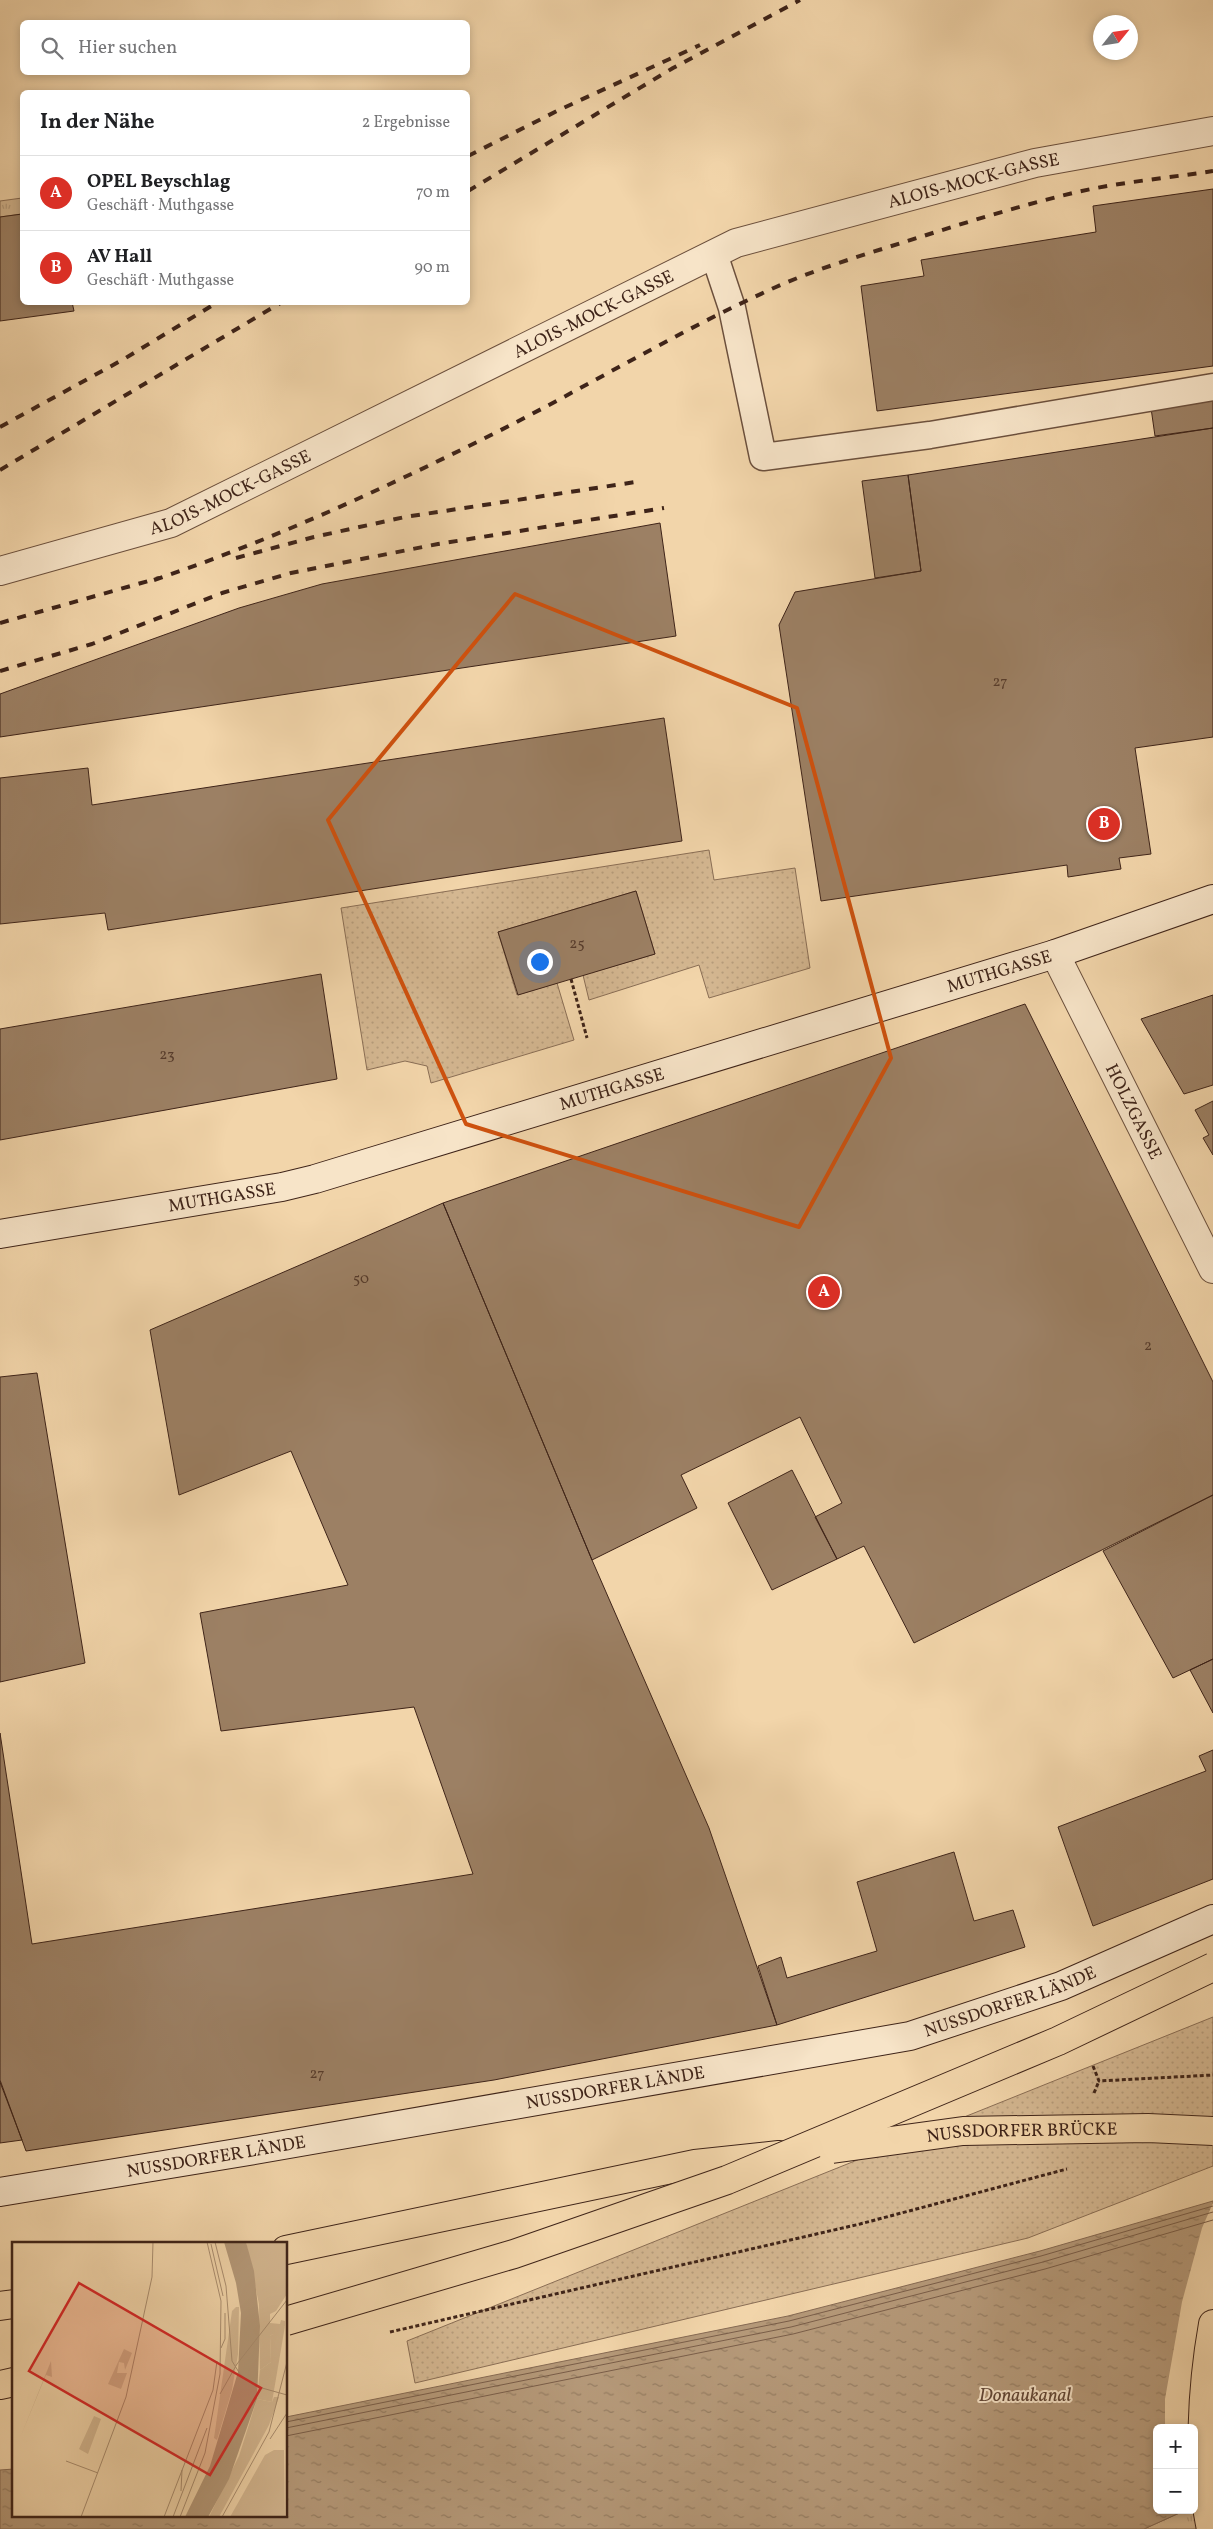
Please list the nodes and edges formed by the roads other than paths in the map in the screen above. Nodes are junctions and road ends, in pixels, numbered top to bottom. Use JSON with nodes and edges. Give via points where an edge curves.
{"nodes":[{"id":1,"x":1213,"y":132,"type":"edge"},
{"id":2,"x":714,"y":254,"type":"junction"},
{"id":3,"x":1213,"y":387,"type":"edge"},
{"id":4,"x":0,"y":571,"type":"edge"},
{"id":5,"x":1213,"y":899,"type":"edge"},
{"id":6,"x":1055,"y":954,"type":"junction"},
{"id":7,"x":0,"y":1234,"type":"edge"},
{"id":8,"x":1213,"y":1269,"type":"edge"},
{"id":9,"x":1213,"y":1919,"type":"edge"},
{"id":10,"x":1213,"y":1967,"type":"edge"},
{"id":11,"x":1213,"y":2131,"type":"edge"},
{"id":12,"x":0,"y":2192,"type":"edge"},
{"id":13,"x":288,"y":2250,"type":"edge"},
{"id":14,"x":288,"y":2320,"type":"edge"},
{"id":15,"x":1213,"y":2324,"type":"edge"},
{"id":16,"x":1211,"y":2529,"type":"edge"}],
"edges":[{"from":1,"to":2,"type":"street","name":"ALOIS-MOCK-GASSE","via":[[1035,163],[736,243]]},
{"from":2,"to":3,"type":"lane","via":[[732,308],[763,457],[930,435]]},
{"from":2,"to":4,"type":"street","name":"ALOIS-MOCK-GASSE","via":[[171,523]]},
{"from":5,"to":6,"type":"street","name":"MUTHGASSE"},
{"from":6,"to":7,"type":"street","name":"MUTHGASSE","via":[[315,1178]]},
{"from":6,"to":8,"type":"street","name":"HOLZGASSE"},
{"from":9,"to":12,"type":"street","name":"NUSSDORFER LÄNDE","via":[[1061,1986],[910,2036]]},
{"from":10,"to":14,"type":"highway","bridge":true,"via":[[1058,2041],[727,2180],[514,2254]]},
{"from":11,"to":13,"type":"highway","name":"NUSSDORFER BRÜCKE","bridge":true,"via":[[1148,2128],[963,2131],[695,2164]]},
{"from":15,"to":16,"type":"highway","via":[[1205,2385],[1203,2449]]}]}
